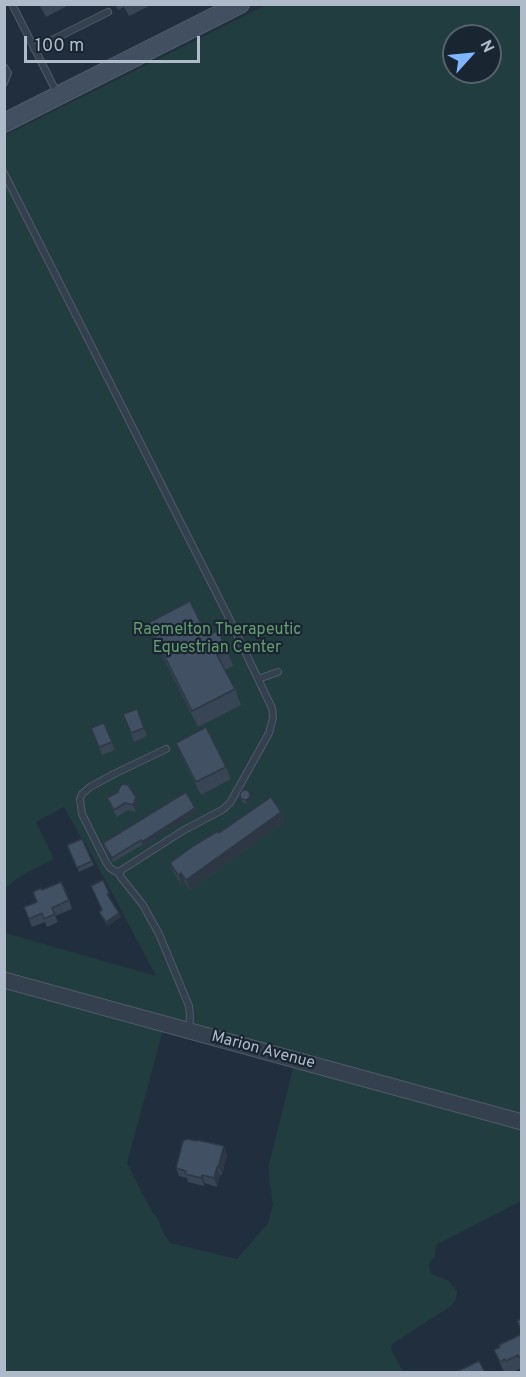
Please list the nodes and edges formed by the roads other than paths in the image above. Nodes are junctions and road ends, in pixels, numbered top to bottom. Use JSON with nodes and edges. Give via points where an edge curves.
{"nodes":[{"id":1,"x":12,"y":4,"type":"edge"},
{"id":2,"x":240,"y":4,"type":"edge"},
{"id":3,"x":108,"y":12,"type":"dead end"},
{"id":4,"x":34,"y":49,"type":"junction"},
{"id":5,"x":4,"y":67,"type":"edge"},
{"id":6,"x":4,"y":83,"type":"edge"},
{"id":7,"x":58,"y":96,"type":"junction"},
{"id":8,"x":4,"y":123,"type":"edge"},
{"id":9,"x":4,"y":173,"type":"edge"},
{"id":10,"x":278,"y":672,"type":"dead end"},
{"id":11,"x":258,"y":679,"type":"junction"},
{"id":12,"x":166,"y":749,"type":"dead end"},
{"id":13,"x":120,"y":874,"type":"junction"},
{"id":14,"x":4,"y":980,"type":"edge"},
{"id":15,"x":188,"y":1031,"type":"junction"},
{"id":16,"x":522,"y":1122,"type":"edge"}],
"edges":[{"from":1,"to":4,"type":"lane"},
{"from":2,"to":7,"type":"main road"},
{"from":3,"to":4,"type":"lane"},
{"from":4,"to":7,"type":"lane"},
{"from":5,"to":6,"type":"lane","via":[[8,73]]},
{"from":7,"to":8,"type":"main road"},
{"from":9,"to":11,"type":"lane"},
{"from":10,"to":11,"type":"lane"},
{"from":11,"to":13,"type":"lane","via":[[272,708],[272,726],[230,803],[122,869]]},
{"from":12,"to":13,"type":"lane","via":[[90,787],[80,799],[82,814],[106,862]]},
{"from":13,"to":15,"type":"lane","via":[[143,905],[165,946],[189,1006]]},
{"from":14,"to":15,"type":"street","name":"Marion Avenue"},
{"from":15,"to":16,"type":"street","name":"Marion Avenue"}]}
